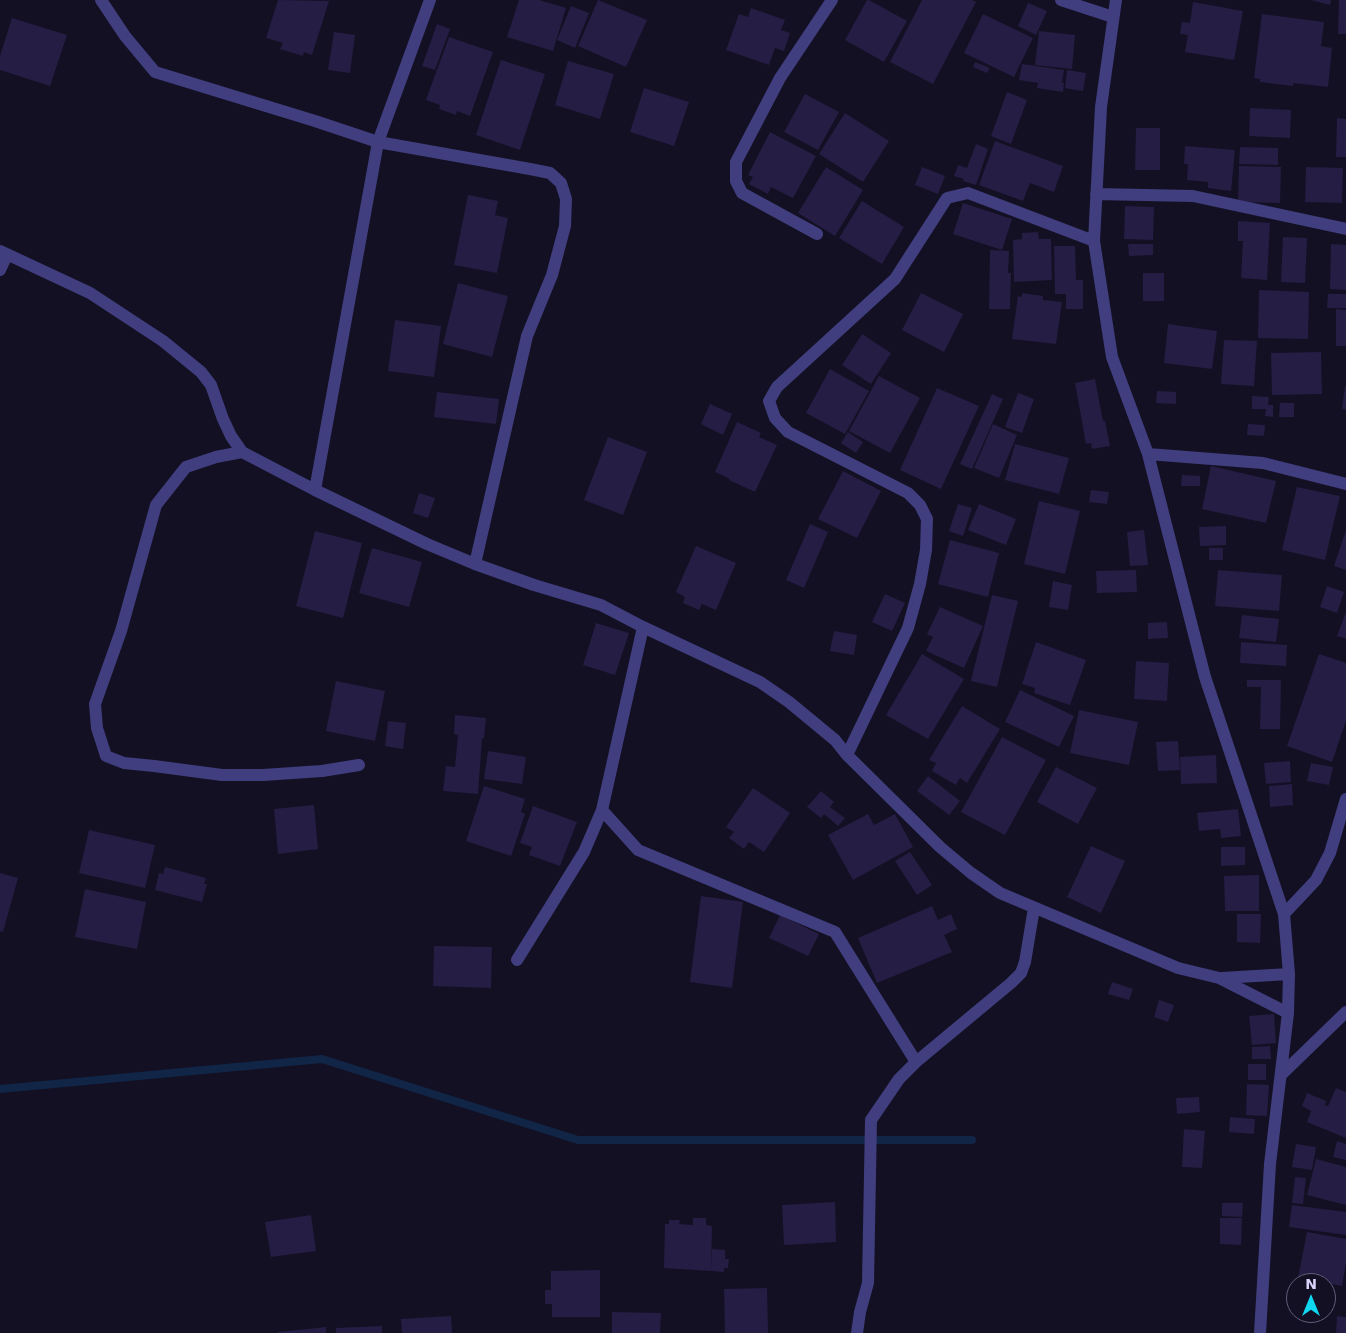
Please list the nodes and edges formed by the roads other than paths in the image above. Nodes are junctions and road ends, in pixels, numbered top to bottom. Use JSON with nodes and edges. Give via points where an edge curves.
{"nodes":[{"id":1,"x":101,"y":0,"type":"edge"},
{"id":2,"x":430,"y":0,"type":"edge"},
{"id":3,"x":832,"y":0,"type":"edge"},
{"id":4,"x":1061,"y":0,"type":"edge"},
{"id":5,"x":1116,"y":0,"type":"edge"},
{"id":6,"x":1113,"y":17,"type":"junction"},
{"id":7,"x":378,"y":142,"type":"junction"},
{"id":8,"x":1096,"y":194,"type":"junction"},
{"id":9,"x":1346,"y":230,"type":"edge"},
{"id":10,"x":817,"y":234,"type":"dead end"},
{"id":11,"x":1094,"y":241,"type":"junction"},
{"id":12,"x":3,"y":253,"type":"edge"},
{"id":13,"x":0,"y":270,"type":"edge"},
{"id":14,"x":242,"y":452,"type":"junction"},
{"id":15,"x":1148,"y":454,"type":"junction"},
{"id":16,"x":1346,"y":484,"type":"edge"},
{"id":17,"x":314,"y":490,"type":"junction"},
{"id":18,"x":474,"y":564,"type":"junction"},
{"id":19,"x":643,"y":627,"type":"junction"},
{"id":20,"x":847,"y":755,"type":"junction"},
{"id":21,"x":359,"y":765,"type":"dead end"},
{"id":22,"x":1346,"y":799,"type":"edge"},
{"id":23,"x":602,"y":810,"type":"junction"},
{"id":24,"x":1034,"y":908,"type":"junction"},
{"id":25,"x":1284,"y":914,"type":"junction"},
{"id":26,"x":517,"y":960,"type":"dead end"},
{"id":27,"x":1289,"y":974,"type":"junction"},
{"id":28,"x":1219,"y":978,"type":"junction"},
{"id":29,"x":1346,"y":1012,"type":"edge"},
{"id":30,"x":1288,"y":1013,"type":"junction"},
{"id":31,"x":916,"y":1062,"type":"junction"},
{"id":32,"x":1281,"y":1075,"type":"junction"},
{"id":33,"x":857,"y":1333,"type":"edge"},
{"id":34,"x":1260,"y":1333,"type":"edge"}],
"edges":[{"from":1,"to":7,"type":"street","via":[[155,72]]},
{"from":2,"to":7,"type":"street"},
{"from":3,"to":10,"type":"street","via":[[780,78],[736,162],[736,181],[742,193]]},
{"from":4,"to":6,"type":"street"},
{"from":5,"to":6,"type":"street"},
{"from":6,"to":8,"type":"street","via":[[1101,107]]},
{"from":7,"to":17,"type":"street"},
{"from":7,"to":18,"type":"street","via":[[550,174],[561,183],[566,199],[565,226],[552,275],[527,336]]},
{"from":8,"to":9,"type":"street","via":[[1193,196]]},
{"from":8,"to":11,"type":"street"},
{"from":11,"to":15,"type":"street","via":[[1112,357]]},
{"from":11,"to":20,"type":"street","via":[[968,193],[946,198],[895,279],[777,387],[769,401],[774,418],[788,432],[908,493],[927,518],[926,550],[908,628]]},
{"from":12,"to":13,"type":"street"},
{"from":12,"to":14,"type":"street","via":[[90,293],[163,341],[201,372],[211,385],[223,419]]},
{"from":14,"to":17,"type":"street"},
{"from":14,"to":21,"type":"street","via":[[186,467],[156,505],[121,630],[95,704],[97,728],[106,756],[124,764],[222,776],[263,776]]},
{"from":15,"to":16,"type":"street","via":[[1263,463]]},
{"from":15,"to":25,"type":"street","via":[[1205,677]]},
{"from":17,"to":18,"type":"street"},
{"from":18,"to":19,"type":"street","via":[[601,605]]},
{"from":19,"to":20,"type":"street","via":[[760,682],[835,740]]},
{"from":19,"to":23,"type":"street"},
{"from":20,"to":24,"type":"street","via":[[940,847],[971,873],[1000,894]]},
{"from":22,"to":25,"type":"street","via":[[1330,853],[1316,880]]},
{"from":23,"to":26,"type":"street","via":[[584,852]]},
{"from":23,"to":31,"type":"street","via":[[638,850],[835,932]]},
{"from":24,"to":28,"type":"street","via":[[1178,968]]},
{"from":24,"to":31,"type":"street","via":[[1021,973]]},
{"from":25,"to":27,"type":"street"},
{"from":27,"to":28,"type":"street"},
{"from":27,"to":30,"type":"street"},
{"from":28,"to":30,"type":"street"},
{"from":29,"to":32,"type":"street"},
{"from":30,"to":32,"type":"street"},
{"from":31,"to":33,"type":"street","via":[[871,1120],[868,1283]]},
{"from":32,"to":34,"type":"street","via":[[1270,1164]]}]}
